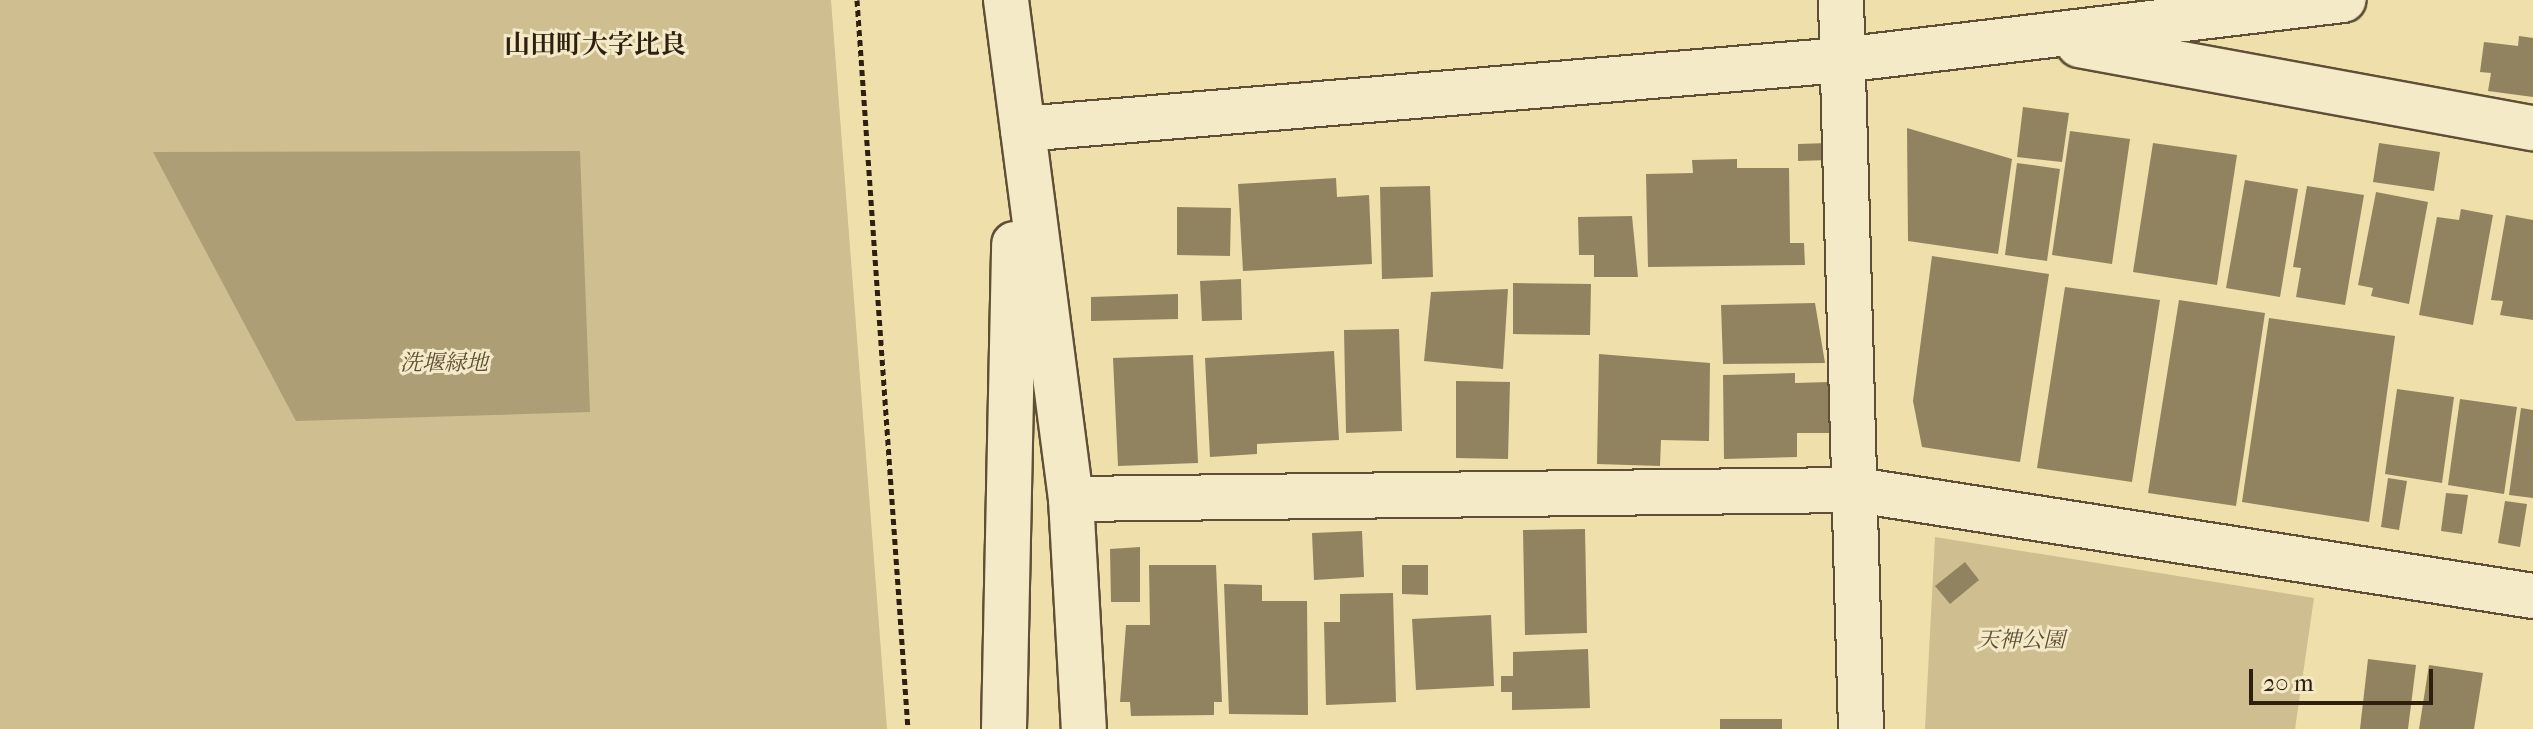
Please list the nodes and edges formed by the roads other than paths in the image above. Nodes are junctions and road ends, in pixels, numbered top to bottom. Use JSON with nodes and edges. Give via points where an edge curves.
{"nodes":[{"id":1,"x":1006,"y":0,"type":"edge"},
{"id":2,"x":1841,"y":0,"type":"edge"},
{"id":3,"x":2343,"y":0,"type":"edge"},
{"id":4,"x":2039,"y":37,"type":"junction"},
{"id":5,"x":1842,"y":60,"type":"junction"},
{"id":6,"x":1014,"y":63,"type":"junction"},
{"id":7,"x":2533,"y":128,"type":"edge"},
{"id":8,"x":1023,"y":129,"type":"junction"},
{"id":9,"x":1857,"y":490,"type":"junction"},
{"id":10,"x":1071,"y":499,"type":"junction"},
{"id":11,"x":2533,"y":596,"type":"edge"},
{"id":12,"x":1004,"y":729,"type":"edge"},
{"id":13,"x":1084,"y":729,"type":"edge"},
{"id":14,"x":1861,"y":729,"type":"edge"}],
"edges":[{"from":1,"to":6,"type":"street"},
{"from":2,"to":5,"type":"street"},
{"from":3,"to":4,"type":"street"},
{"from":4,"to":5,"type":"street"},
{"from":4,"to":7,"type":"street"},
{"from":5,"to":8,"type":"street"},
{"from":5,"to":9,"type":"street"},
{"from":6,"to":8,"type":"street"},
{"from":6,"to":12,"type":"street"},
{"from":8,"to":10,"type":"street"},
{"from":9,"to":10,"type":"street"},
{"from":9,"to":11,"type":"street"},
{"from":9,"to":14,"type":"street"},
{"from":10,"to":13,"type":"street"}]}
